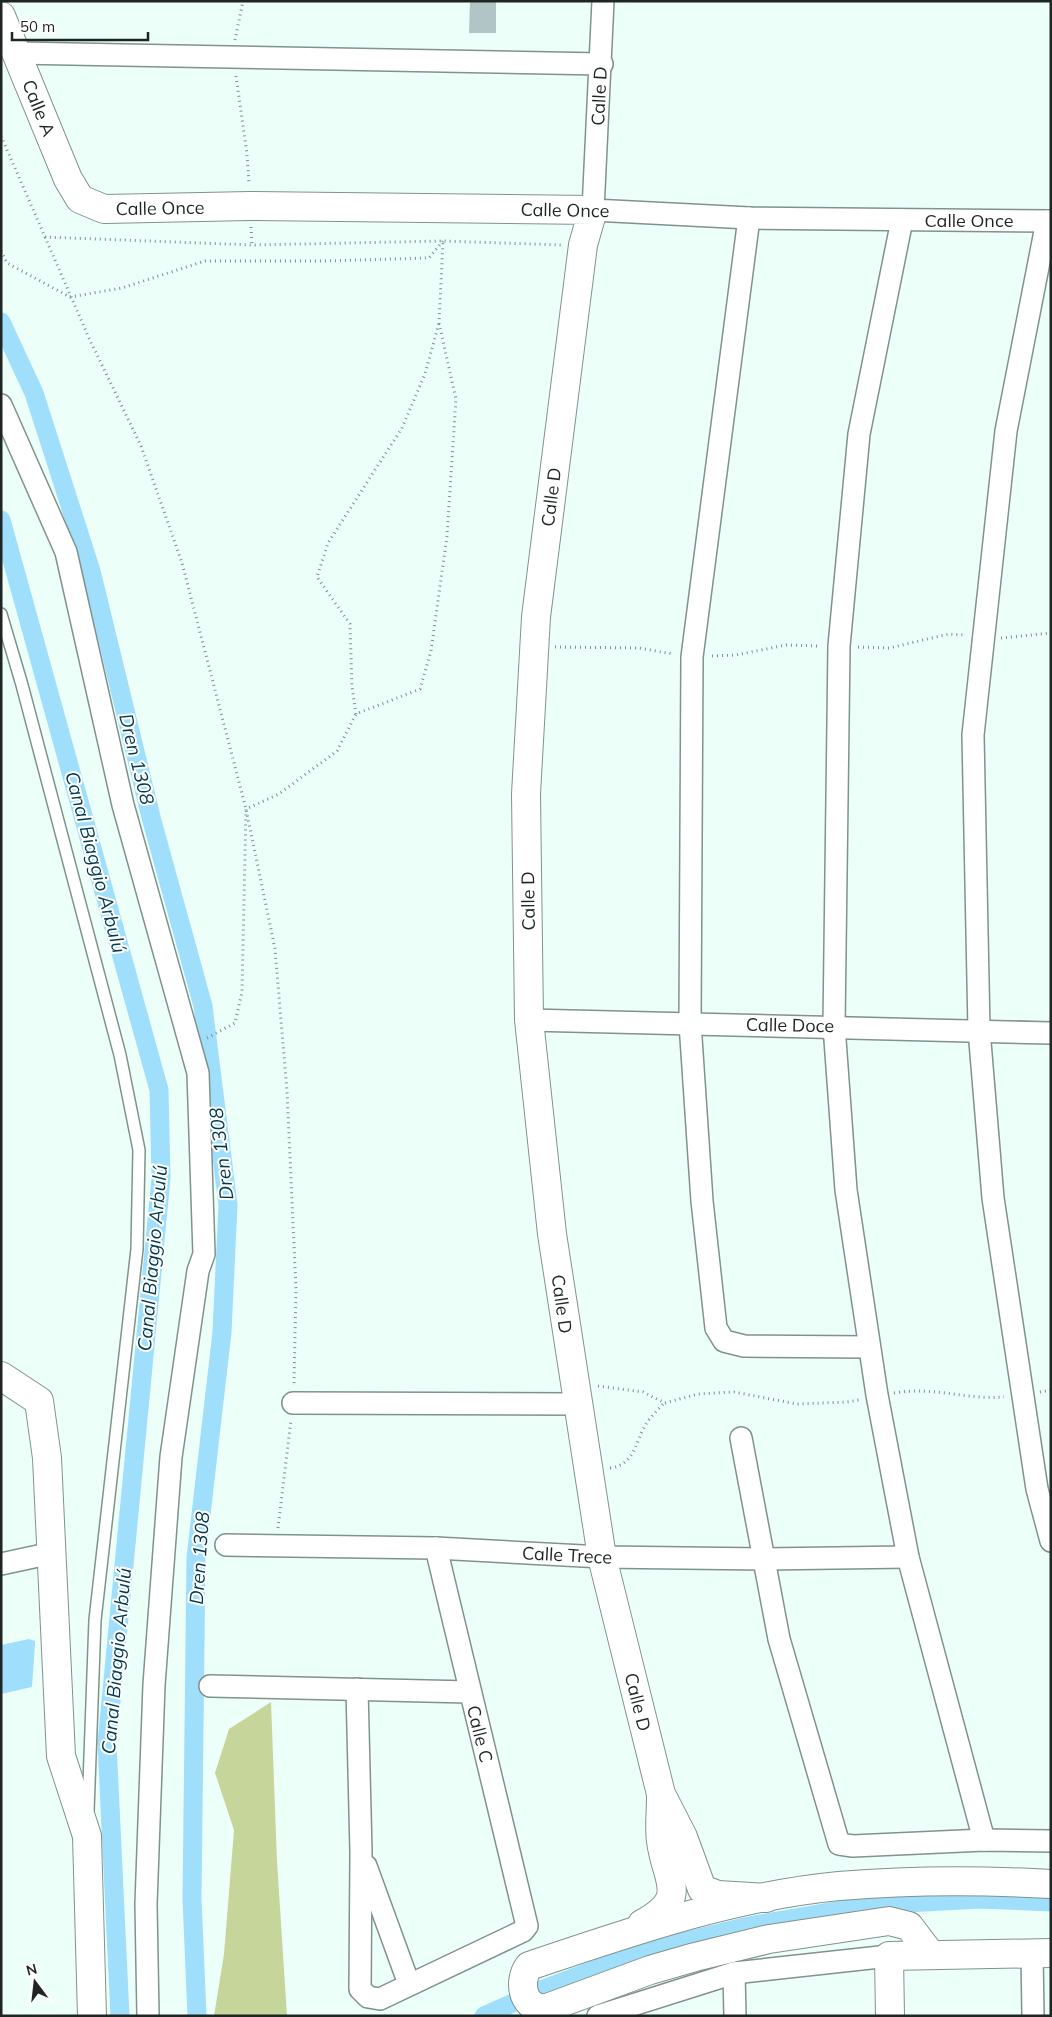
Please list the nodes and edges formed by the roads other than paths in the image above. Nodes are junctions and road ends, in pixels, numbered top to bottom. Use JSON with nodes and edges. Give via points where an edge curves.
{"nodes":[{"id":1,"x":603,"y":1,"type":"edge"},
{"id":2,"x":1,"y":16,"type":"edge"},
{"id":3,"x":17,"y":53,"type":"junction"},
{"id":4,"x":602,"y":64,"type":"junction"},
{"id":5,"x":80,"y":199,"type":"joint"},
{"id":6,"x":593,"y":210,"type":"junction"},
{"id":7,"x":749,"y":218,"type":"junction"},
{"id":8,"x":902,"y":220,"type":"junction"},
{"id":9,"x":1049,"y":221,"type":"edge"},
{"id":10,"x":1,"y":405,"type":"edge"},
{"id":11,"x":1,"y":614,"type":"edge"},
{"id":12,"x":529,"y":1020,"type":"junction"},
{"id":13,"x":690,"y":1023,"type":"junction"},
{"id":14,"x":834,"y":1026,"type":"junction"},
{"id":15,"x":979,"y":1030,"type":"junction"},
{"id":16,"x":1051,"y":1033,"type":"edge"},
{"id":17,"x":869,"y":1347,"type":"junction"},
{"id":18,"x":1,"y":1376,"type":"edge"},
{"id":19,"x":575,"y":1393,"type":"junction"},
{"id":20,"x":293,"y":1403,"type":"road end"},
{"id":21,"x":741,"y":1438,"type":"dead end"},
{"id":22,"x":1051,"y":1541,"type":"edge"},
{"id":23,"x":226,"y":1545,"type":"dead end"},
{"id":24,"x":436,"y":1548,"type":"junction"},
{"id":25,"x":52,"y":1553,"type":"junction"},
{"id":26,"x":602,"y":1557,"type":"junction"},
{"id":27,"x":908,"y":1557,"type":"junction"},
{"id":28,"x":764,"y":1559,"type":"junction"},
{"id":29,"x":1,"y":1564,"type":"edge"},
{"id":30,"x":210,"y":1686,"type":"dead end"},
{"id":31,"x":357,"y":1689,"type":"junction"},
{"id":32,"x":470,"y":1692,"type":"junction"},
{"id":33,"x":661,"y":1794,"type":"junction"},
{"id":34,"x":87,"y":1836,"type":"junction"},
{"id":35,"x":984,"y":1840,"type":"junction"},
{"id":36,"x":1051,"y":1841,"type":"edge"},
{"id":37,"x":361,"y":1852,"type":"junction"},
{"id":38,"x":1051,"y":1884,"type":"edge"},
{"id":39,"x":766,"y":1898,"type":"junction"},
{"id":40,"x":626,"y":1933,"type":"junction"},
{"id":41,"x":394,"y":1943,"type":"junction"},
{"id":42,"x":360,"y":1950,"type":"junction"},
{"id":43,"x":1041,"y":1953,"type":"edge"},
{"id":44,"x":931,"y":1955,"type":"junction"},
{"id":45,"x":888,"y":1956,"type":"junction"},
{"id":46,"x":734,"y":1973,"type":"junction"},
{"id":47,"x":409,"y":1984,"type":"junction"},
{"id":48,"x":602,"y":2015,"type":"edge"},
{"id":49,"x":92,"y":2016,"type":"edge"},
{"id":50,"x":148,"y":2016,"type":"edge"},
{"id":51,"x":735,"y":2016,"type":"edge"},
{"id":52,"x":890,"y":2016,"type":"edge"},
{"id":53,"x":1033,"y":2016,"type":"edge"}],
"edges":[{"from":1,"to":4,"type":"street","name":"Calle D"},
{"from":2,"to":3,"type":"street","name":"Calle A"},
{"from":3,"to":4,"type":"street"},
{"from":3,"to":5,"type":"street","name":"Calle A","via":[[68,179]]},
{"from":4,"to":6,"type":"street","name":"Calle D"},
{"from":5,"to":6,"type":"street","name":"Calle Once","via":[[104,209],[250,206]]},
{"from":6,"to":7,"type":"street","name":"Calle Once"},
{"from":6,"to":12,"type":"street","name":"Calle D","via":[[584,245],[536,616],[526,794]]},
{"from":7,"to":8,"type":"street","name":"Calle Once"},
{"from":7,"to":13,"type":"street","via":[[692,657]]},
{"from":8,"to":9,"type":"street","name":"Calle Once"},
{"from":8,"to":14,"type":"street","via":[[859,434],[839,646]]},
{"from":9,"to":15,"type":"street","via":[[1006,431],[973,735]]},
{"from":10,"to":50,"type":"street","via":[[66,552],[123,805],[198,1073],[204,1254],[198,1272],[170,1467],[146,1904]]},
{"from":11,"to":34,"type":"lane","via":[[120,1055],[139,1150],[137,1249],[95,1620]]},
{"from":12,"to":13,"type":"street","name":"Calle Doce"},
{"from":12,"to":19,"type":"street","name":"Calle D","via":[[552,1234]]},
{"from":13,"to":14,"type":"street","name":"Calle Doce"},
{"from":13,"to":17,"type":"street","via":[[702,1201],[716,1328],[724,1342],[744,1346]]},
{"from":14,"to":15,"type":"street","name":"Calle Doce"},
{"from":14,"to":17,"type":"street","via":[[846,1190]]},
{"from":15,"to":16,"type":"street","name":"Calle Doce"},
{"from":15,"to":22,"type":"street","via":[[993,1198],[1036,1489]]},
{"from":17,"to":27,"type":"street"},
{"from":18,"to":25,"type":"street","via":[[40,1401]]},
{"from":19,"to":20,"type":"street"},
{"from":19,"to":26,"type":"street","name":"Calle D"},
{"from":21,"to":28,"type":"street"},
{"from":23,"to":24,"type":"street","name":"Calle Trece"},
{"from":24,"to":26,"type":"street","name":"Calle Trece"},
{"from":24,"to":32,"type":"street","name":"Calle C"},
{"from":25,"to":29,"type":"street"},
{"from":25,"to":34,"type":"street","via":[[60,1756]]},
{"from":26,"to":28,"type":"street","name":"Calle Trece"},
{"from":26,"to":33,"type":"street","name":"Calle D"},
{"from":27,"to":28,"type":"street","name":"Calle Trece"},
{"from":27,"to":35,"type":"street"},
{"from":28,"to":35,"type":"street","via":[[779,1640],[839,1844]]},
{"from":30,"to":31,"type":"street"},
{"from":31,"to":32,"type":"street"},
{"from":31,"to":37,"type":"street"},
{"from":32,"to":47,"type":"street","name":"Calle C","via":[[527,1926]]},
{"from":33,"to":39,"type":"street","name":"Calle D","via":[[683,1838],[702,1888],[718,1895]]},
{"from":33,"to":40,"type":"street","name":"Calle D","via":[[661,1841],[673,1892],[664,1909]]},
{"from":34,"to":49,"type":"street"},
{"from":35,"to":36,"type":"street"},
{"from":37,"to":41,"type":"street"},
{"from":37,"to":42,"type":"street"},
{"from":38,"to":39,"type":"street","via":[[968,1880],[839,1886]]},
{"from":39,"to":40,"type":"street"},
{"from":40,"to":44,"type":"street","via":[[529,1966],[523,1974],[526,1994],[538,2009],[547,2008],[650,1970],[732,1948],[889,1921],[909,1926]]},
{"from":41,"to":42,"type":"street","via":[[376,1940]]},
{"from":41,"to":47,"type":"street"},
{"from":42,"to":47,"type":"street","via":[[360,1989],[364,1995],[380,1999]]},
{"from":43,"to":44,"type":"street"},
{"from":43,"to":53,"type":"street"},
{"from":44,"to":45,"type":"street"},
{"from":45,"to":46,"type":"street"},
{"from":45,"to":52,"type":"street"},
{"from":46,"to":48,"type":"street"},
{"from":46,"to":51,"type":"street"}]}
